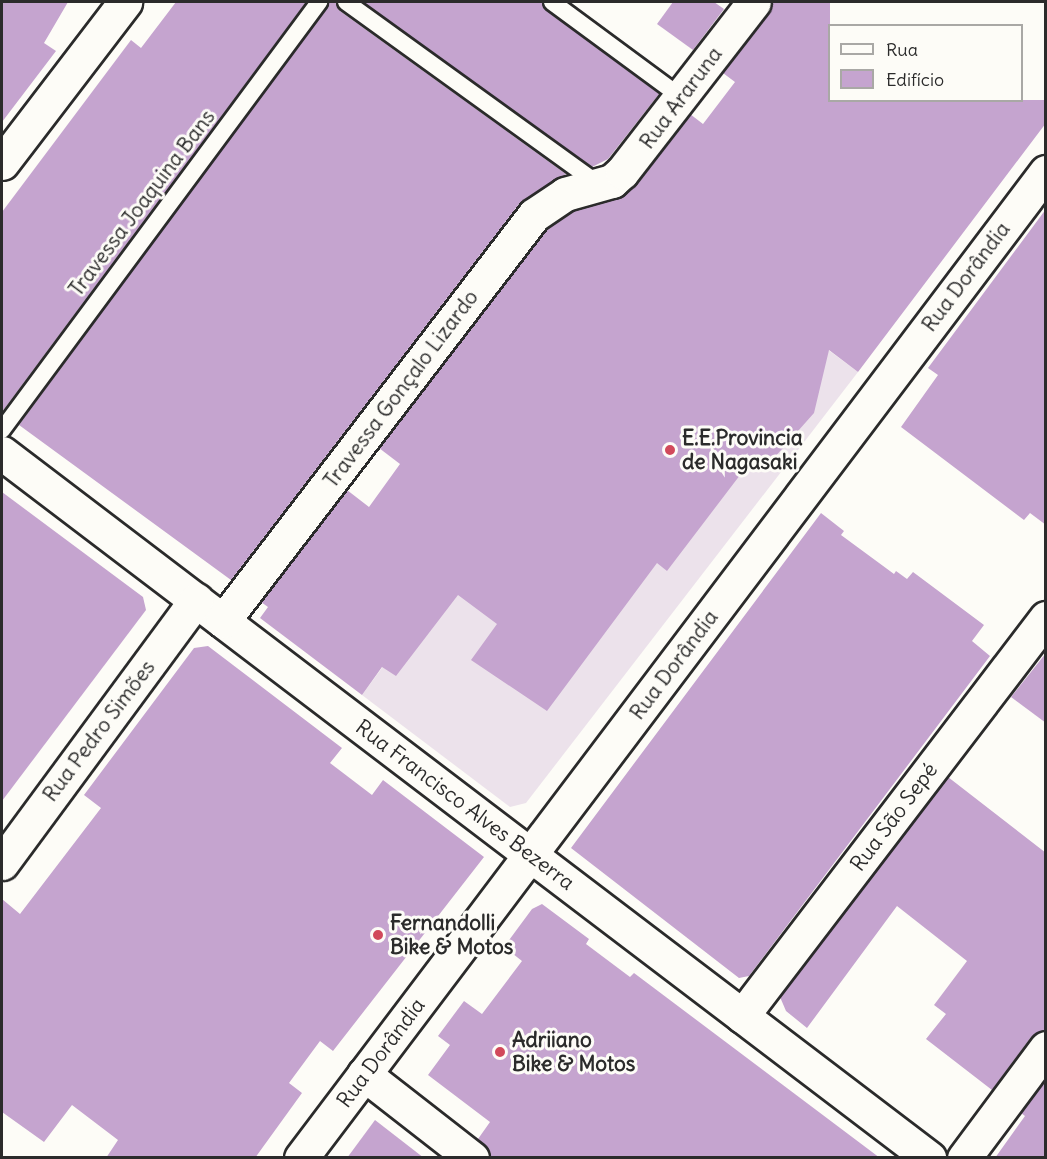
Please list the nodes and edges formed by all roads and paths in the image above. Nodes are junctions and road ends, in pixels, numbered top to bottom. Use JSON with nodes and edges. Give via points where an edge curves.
{"nodes":[{"id":1,"x":124,"y":2,"type":"edge"},
{"id":2,"x":319,"y":2,"type":"edge"},
{"id":3,"x":346,"y":2,"type":"edge"},
{"id":4,"x":552,"y":2,"type":"edge"},
{"id":5,"x":754,"y":2,"type":"edge"},
{"id":6,"x":682,"y":98,"type":"junction"},
{"id":7,"x":2,"y":163,"type":"edge"},
{"id":8,"x":1046,"y":172,"type":"edge"},
{"id":9,"x":600,"y":185,"type":"junction"},
{"id":10,"x":2,"y":430,"type":"edge"},
{"id":11,"x":2,"y":453,"type":"edge"},
{"id":12,"x":196,"y":600,"type":"junction"},
{"id":13,"x":1046,"y":618,"type":"edge"},
{"id":14,"x":223,"y":621,"type":"junction"},
{"id":15,"x":530,"y":855,"type":"junction"},
{"id":16,"x":2,"y":862,"type":"edge"},
{"id":17,"x":742,"y":1016,"type":"junction"},
{"id":18,"x":1046,"y":1048,"type":"edge"},
{"id":19,"x":364,"y":1074,"type":"junction"},
{"id":20,"x":301,"y":1158,"type":"edge"},
{"id":21,"x":472,"y":1158,"type":"edge"},
{"id":22,"x":929,"y":1158,"type":"edge"},
{"id":23,"x":964,"y":1158,"type":"edge"}],
"edges":[{"from":1,"to":7,"type":"street"},
{"from":2,"to":10,"type":"lane","name":"Travessa Joaquina Bans"},
{"from":3,"to":9,"type":"lane"},
{"from":4,"to":6,"type":"lane"},
{"from":5,"to":6,"type":"street","name":"Rua Araruna"},
{"from":6,"to":9,"type":"street","name":"Rua Araruna","via":[[622,172]]},
{"from":8,"to":15,"type":"street","name":"Rua Dorândia"},
{"from":9,"to":14,"type":"street","name":"Travessa Gonçalo Lizardo","via":[[565,194],[534,215]]},
{"from":11,"to":12,"type":"street","name":"Rua Francisco Alves Bezerra"},
{"from":12,"to":14,"type":"street","name":"Rua Francisco Alves Bezerra"},
{"from":12,"to":16,"type":"street","name":"Rua Pedro Simões"},
{"from":13,"to":17,"type":"street","name":"Rua São Sepé"},
{"from":14,"to":15,"type":"street","name":"Rua Francisco Alves Bezerra"},
{"from":15,"to":17,"type":"street","name":"Rua Francisco Alves Bezerra"},
{"from":15,"to":19,"type":"street","name":"Rua Dorândia"},
{"from":17,"to":22,"type":"street","name":"Rua Francisco Alves Bezerra"},
{"from":18,"to":23,"type":"street"},
{"from":19,"to":20,"type":"street","name":"Rua Dorândia"},
{"from":19,"to":21,"type":"street"}]}
